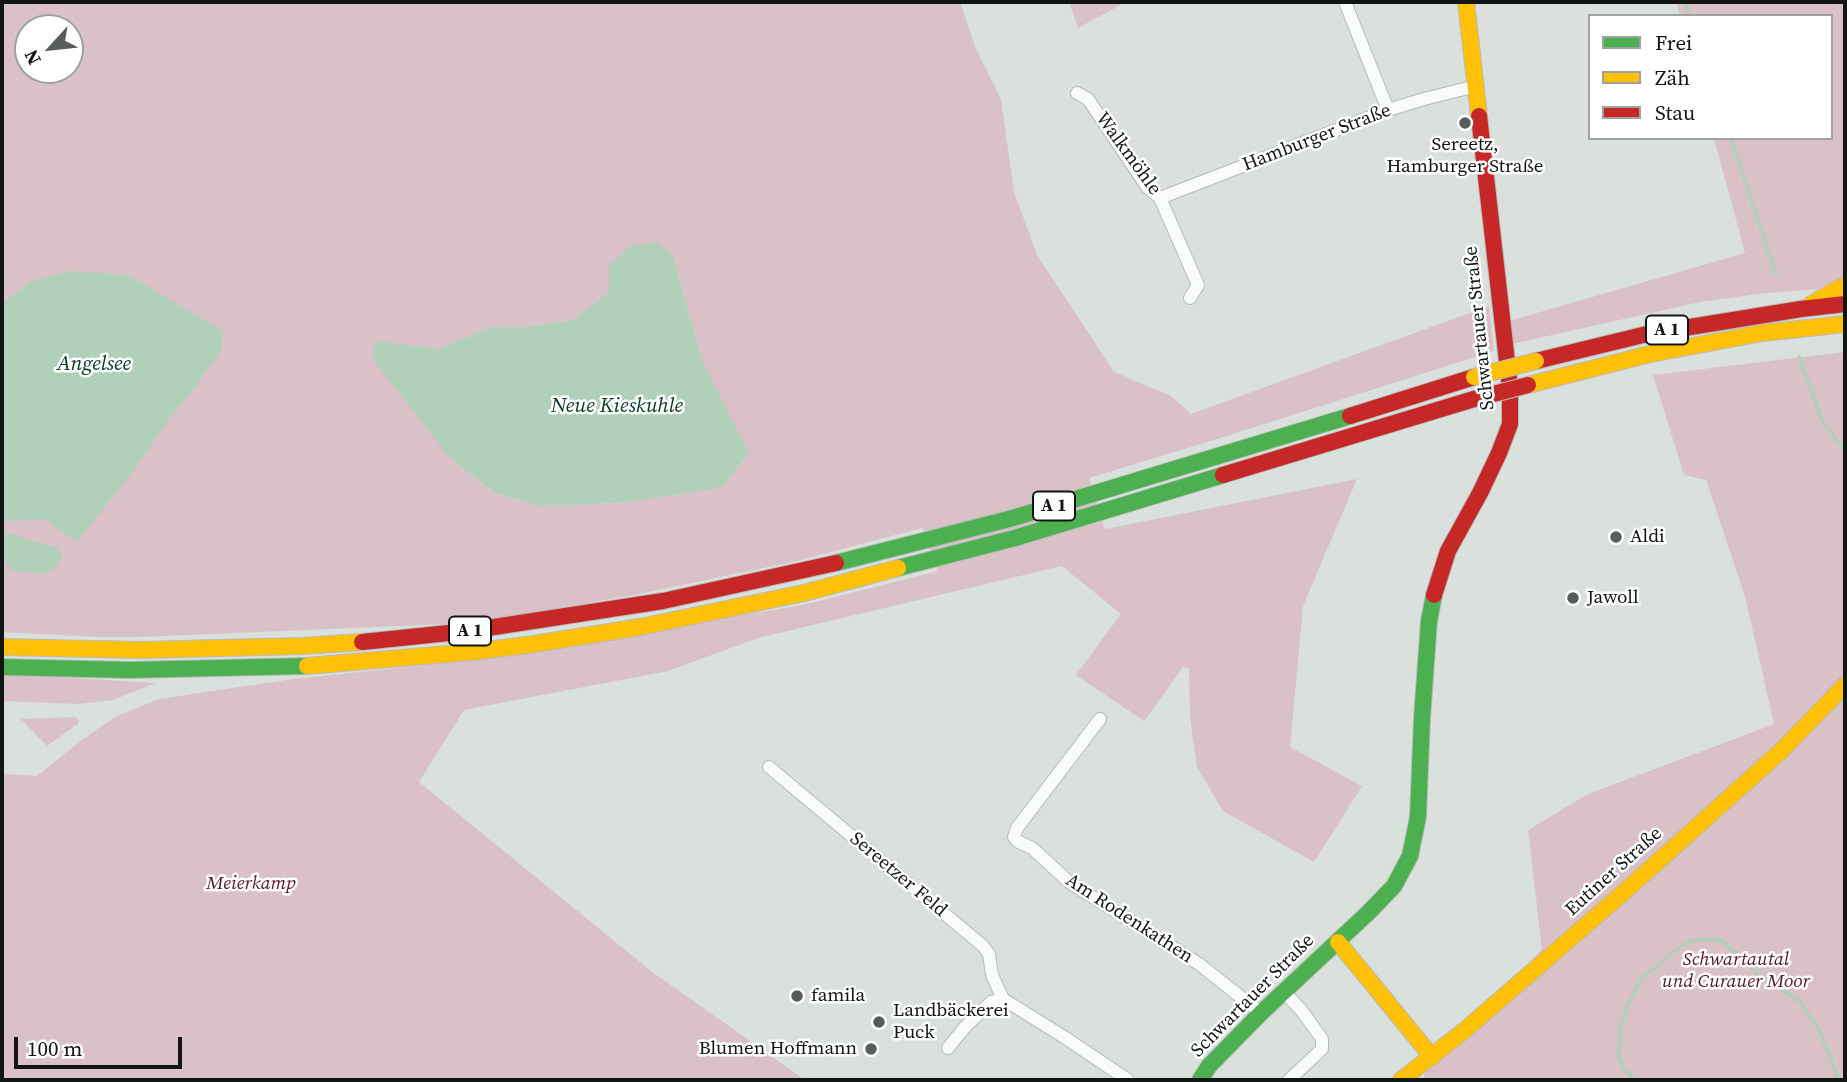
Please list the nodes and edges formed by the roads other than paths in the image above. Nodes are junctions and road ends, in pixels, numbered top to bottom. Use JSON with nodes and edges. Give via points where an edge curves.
{"nodes":[{"id":1,"x":1345,"y":2,"type":"edge"},
{"id":2,"x":1466,"y":2,"type":"edge"},
{"id":3,"x":1476,"y":86,"type":"junction"},
{"id":4,"x":1077,"y":93,"type":"dead end"},
{"id":5,"x":1388,"y":110,"type":"junction"},
{"id":6,"x":1160,"y":198,"type":"junction"},
{"id":7,"x":1845,"y":285,"type":"edge"},
{"id":8,"x":1190,"y":298,"type":"dead end"},
{"id":9,"x":1845,"y":304,"type":"edge"},
{"id":10,"x":1801,"y":309,"type":"junction"},
{"id":11,"x":1845,"y":324,"type":"edge"},
{"id":12,"x":2,"y":648,"type":"edge"},
{"id":13,"x":2,"y":667,"type":"edge"},
{"id":14,"x":1845,"y":685,"type":"edge"},
{"id":15,"x":1100,"y":719,"type":"dead end"},
{"id":16,"x":769,"y":767,"type":"dead end"},
{"id":17,"x":1338,"y":942,"type":"junction"},
{"id":18,"x":1284,"y":992,"type":"junction"},
{"id":19,"x":1003,"y":999,"type":"junction"},
{"id":20,"x":1261,"y":1013,"type":"junction"},
{"id":21,"x":948,"y":1048,"type":"dead end"},
{"id":22,"x":1432,"y":1057,"type":"junction"},
{"id":23,"x":1128,"y":1080,"type":"edge"},
{"id":24,"x":1200,"y":1080,"type":"edge"},
{"id":25,"x":1290,"y":1080,"type":"edge"},
{"id":26,"x":1401,"y":1080,"type":"edge"}],
"edges":[{"from":1,"to":5,"type":"street"},
{"from":2,"to":3,"type":"main road","name":"Schwartauer Straße"},
{"from":3,"to":5,"type":"street","name":"Hamburger Straße"},
{"from":3,"to":17,"type":"main road","name":"Schwartauer Straße","via":[[1510,388],[1510,424],[1480,494],[1448,551],[1435,590],[1424,675],[1418,817],[1410,856],[1394,886]]},
{"from":4,"to":6,"type":"street","name":"Walkmöhle","via":[[1088,99],[1147,187]]},
{"from":5,"to":6,"type":"street","name":"Hamburger Straße"},
{"from":6,"to":8,"type":"street","name":"Walkmöhle","via":[[1198,285]]},
{"from":7,"to":10,"type":"main road"},
{"from":9,"to":10,"type":"main road","number":"A 1"},
{"from":10,"to":12,"type":"main road","number":"A 1","bridge":true,"via":[[1647,334],[1536,361],[1013,518],[801,572],[637,606],[468,631],[303,646]]},
{"from":11,"to":13,"type":"main road","number":"A 1","bridge":true,"via":[[1762,333],[1650,354],[1475,399],[1014,538],[804,593],[667,622],[534,645],[299,667]]},
{"from":14,"to":22,"type":"main road","name":"Eutiner Straße","via":[[1771,760]]},
{"from":15,"to":20,"type":"street","name":"Am Rodenkathen","via":[[1014,837],[1069,881],[1199,964]]},
{"from":16,"to":19,"type":"street","name":"Sereetzer Feld","via":[[983,946]]},
{"from":17,"to":18,"type":"main road","name":"Schwartauer Straße"},
{"from":17,"to":22,"type":"main road","name":"Schwartauer Straße"},
{"from":18,"to":20,"type":"main road","name":"Schwartauer Straße"},
{"from":18,"to":25,"type":"street","via":[[1322,1039],[1322,1049]]},
{"from":19,"to":21,"type":"street","via":[[991,1002]]},
{"from":19,"to":23,"type":"street"},
{"from":20,"to":24,"type":"main road","name":"Schwartauer Straße"},
{"from":22,"to":26,"type":"main road","name":"Eutiner Straße"}]}
